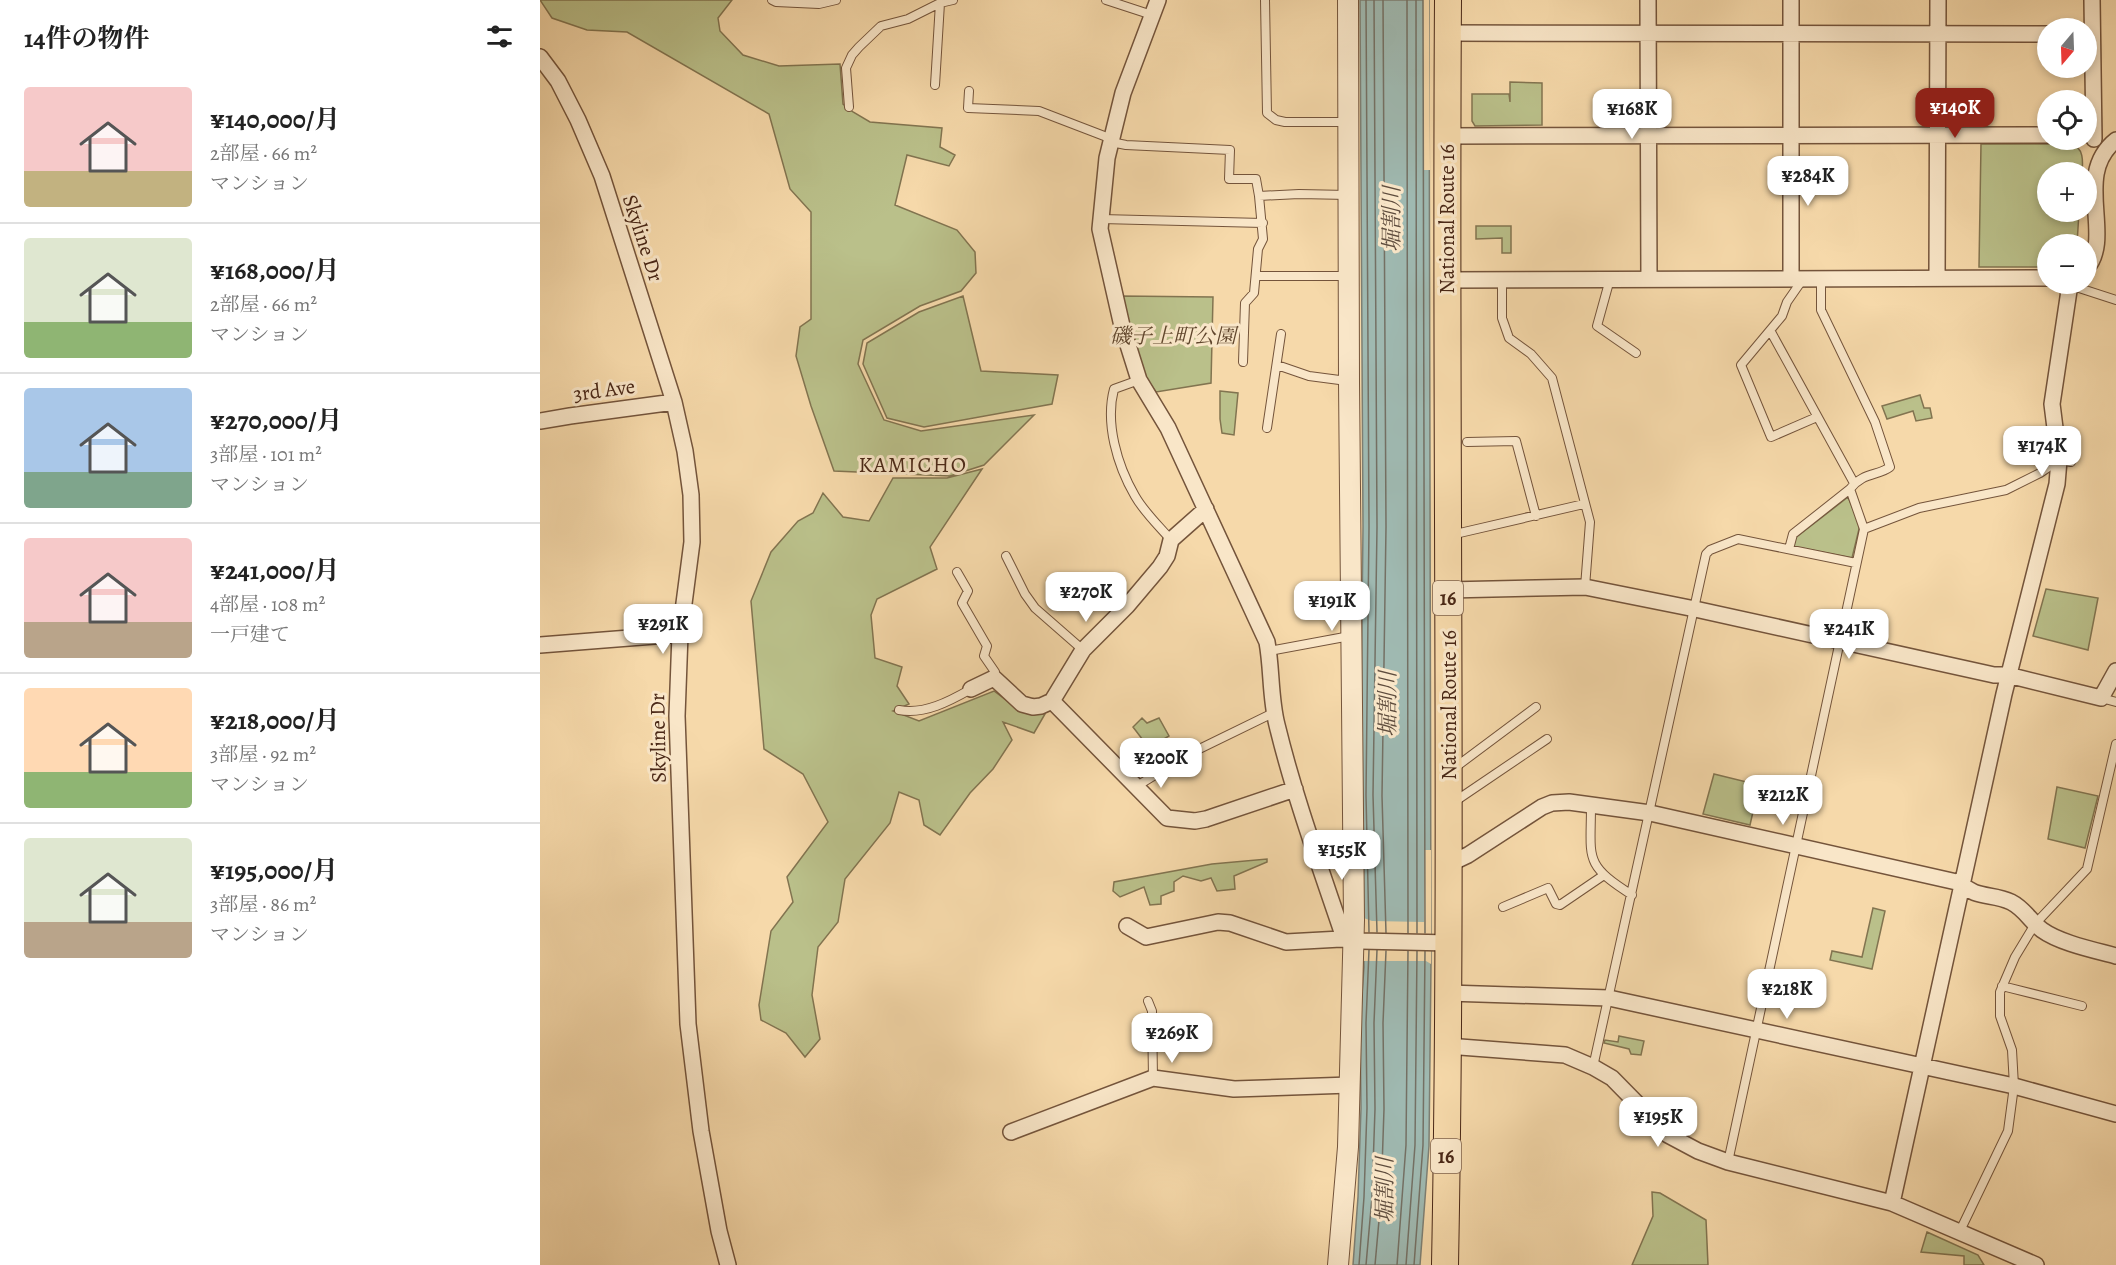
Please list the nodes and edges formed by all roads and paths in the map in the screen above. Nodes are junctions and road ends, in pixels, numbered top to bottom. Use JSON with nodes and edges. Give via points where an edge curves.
{"nodes":[{"id":1,"x":772,"y":0,"type":"edge"},
{"id":2,"x":836,"y":0,"type":"edge"},
{"id":3,"x":953,"y":0,"type":"edge"},
{"id":4,"x":1107,"y":0,"type":"edge"},
{"id":5,"x":1158,"y":0,"type":"edge"},
{"id":6,"x":1265,"y":0,"type":"edge"},
{"id":7,"x":1348,"y":0,"type":"edge"},
{"id":8,"x":1448,"y":0,"type":"edge"},
{"id":9,"x":1648,"y":0,"type":"edge"},
{"id":10,"x":1791,"y":0,"type":"edge"},
{"id":11,"x":1938,"y":0,"type":"edge"},
{"id":12,"x":2092,"y":0,"type":"edge"},
{"id":13,"x":940,"y":3,"type":"junction"},
{"id":14,"x":1152,"y":15,"type":"junction"},
{"id":15,"x":2090,"y":18,"type":"edge"},
{"id":16,"x":1448,"y":33,"type":"junction"},
{"id":17,"x":1648,"y":33,"type":"junction"},
{"id":18,"x":1791,"y":33,"type":"junction"},
{"id":19,"x":1939,"y":34,"type":"junction"},
{"id":20,"x":2037,"y":34,"type":"edge"},
{"id":21,"x":540,"y":57,"type":"edge"},
{"id":22,"x":2094,"y":78,"type":"edge"},
{"id":23,"x":935,"y":85,"type":"dead end"},
{"id":24,"x":969,"y":90,"type":"dead end"},
{"id":25,"x":849,"y":107,"type":"dead end"},
{"id":26,"x":1348,"y":122,"type":"junction"},
{"id":27,"x":2037,"y":135,"type":"edge"},
{"id":28,"x":1447,"y":136,"type":"junction"},
{"id":29,"x":1648,"y":136,"type":"junction"},
{"id":30,"x":1792,"y":136,"type":"junction"},
{"id":31,"x":1938,"y":136,"type":"junction"},
{"id":32,"x":1111,"y":140,"type":"junction"},
{"id":33,"x":2101,"y":141,"type":"edge"},
{"id":34,"x":1348,"y":195,"type":"junction"},
{"id":35,"x":1259,"y":196,"type":"junction"},
{"id":36,"x":1101,"y":219,"type":"junction"},
{"id":37,"x":1263,"y":223,"type":"junction"},
{"id":38,"x":2095,"y":234,"type":"edge"},
{"id":39,"x":1256,"y":276,"type":"junction"},
{"id":40,"x":1348,"y":276,"type":"junction"},
{"id":41,"x":1798,"y":278,"type":"junction"},
{"id":42,"x":1821,"y":278,"type":"junction"},
{"id":43,"x":1937,"y":278,"type":"junction"},
{"id":44,"x":2037,"y":278,"type":"edge"},
{"id":45,"x":1610,"y":279,"type":"junction"},
{"id":46,"x":1649,"y":279,"type":"junction"},
{"id":47,"x":1447,"y":280,"type":"junction"},
{"id":48,"x":1502,"y":280,"type":"junction"},
{"id":49,"x":2070,"y":294,"type":"edge"},
{"id":50,"x":2097,"y":294,"type":"edge"},
{"id":51,"x":2116,"y":300,"type":"edge"},
{"id":52,"x":1771,"y":332,"type":"junction"},
{"id":53,"x":1281,"y":333,"type":"dead end"},
{"id":54,"x":1636,"y":353,"type":"dead end"},
{"id":55,"x":1243,"y":362,"type":"dead end"},
{"id":56,"x":1276,"y":365,"type":"junction"},
{"id":57,"x":1139,"y":380,"type":"junction"},
{"id":58,"x":1349,"y":382,"type":"junction"},
{"id":59,"x":674,"y":402,"type":"junction"},
{"id":60,"x":1817,"y":417,"type":"junction"},
{"id":61,"x":540,"y":421,"type":"edge"},
{"id":62,"x":1267,"y":428,"type":"dead end"},
{"id":63,"x":1467,"y":442,"type":"dead end"},
{"id":64,"x":2065,"y":461,"type":"junction"},
{"id":65,"x":1852,"y":486,"type":"junction"},
{"id":66,"x":1584,"y":504,"type":"junction"},
{"id":67,"x":1206,"y":508,"type":"junction"},
{"id":68,"x":1536,"y":516,"type":"junction"},
{"id":69,"x":1864,"y":529,"type":"junction"},
{"id":70,"x":1448,"y":536,"type":"junction"},
{"id":71,"x":1171,"y":540,"type":"junction"},
{"id":72,"x":1789,"y":549,"type":"junction"},
{"id":73,"x":1006,"y":556,"type":"dead end"},
{"id":74,"x":1856,"y":563,"type":"junction"},
{"id":75,"x":957,"y":572,"type":"dead end"},
{"id":76,"x":1585,"y":587,"type":"junction"},
{"id":77,"x":1448,"y":590,"type":"junction"},
{"id":78,"x":1695,"y":609,"type":"junction"},
{"id":79,"x":680,"y":634,"type":"junction"},
{"id":80,"x":1350,"y":636,"type":"junction"},
{"id":81,"x":1840,"y":642,"type":"junction"},
{"id":82,"x":540,"y":645,"type":"edge"},
{"id":83,"x":1083,"y":650,"type":"junction"},
{"id":84,"x":1269,"y":651,"type":"junction"},
{"id":85,"x":2116,"y":671,"type":"edge"},
{"id":86,"x":2008,"y":675,"type":"junction"},
{"id":87,"x":994,"y":678,"type":"junction"},
{"id":88,"x":971,"y":689,"type":"joint"},
{"id":89,"x":2108,"y":700,"type":"edge"},
{"id":90,"x":1052,"y":701,"type":"junction"},
{"id":91,"x":1536,"y":707,"type":"dead end"},
{"id":92,"x":899,"y":710,"type":"dead end"},
{"id":93,"x":1275,"y":712,"type":"junction"},
{"id":94,"x":1547,"y":739,"type":"dead end"},
{"id":95,"x":2116,"y":744,"type":"edge"},
{"id":96,"x":1449,"y":772,"type":"junction"},
{"id":97,"x":1137,"y":786,"type":"junction"},
{"id":98,"x":1295,"y":789,"type":"junction"},
{"id":99,"x":1591,"y":805,"type":"junction"},
{"id":100,"x":1449,"y":806,"type":"junction"},
{"id":101,"x":1650,"y":813,"type":"junction"},
{"id":102,"x":1796,"y":846,"type":"junction"},
{"id":103,"x":1449,"y":864,"type":"junction"},
{"id":104,"x":1604,"y":875,"type":"junction"},
{"id":105,"x":1961,"y":883,"type":"junction"},
{"id":106,"x":1632,"y":895,"type":"junction"},
{"id":107,"x":1503,"y":907,"type":"dead end"},
{"id":108,"x":2035,"y":924,"type":"junction"},
{"id":109,"x":1127,"y":927,"type":"dead end"},
{"id":110,"x":1357,"y":940,"type":"junction"},
{"id":111,"x":1440,"y":942,"type":"junction"},
{"id":112,"x":2116,"y":956,"type":"edge"},
{"id":113,"x":2002,"y":986,"type":"junction"},
{"id":114,"x":1448,"y":993,"type":"junction"},
{"id":115,"x":1609,"y":998,"type":"junction"},
{"id":116,"x":1148,"y":1001,"type":"dead end"},
{"id":117,"x":2082,"y":1006,"type":"dead end"},
{"id":118,"x":1756,"y":1030,"type":"junction"},
{"id":119,"x":1447,"y":1046,"type":"junction"},
{"id":120,"x":1921,"y":1065,"type":"junction"},
{"id":121,"x":1593,"y":1067,"type":"junction"},
{"id":122,"x":1154,"y":1078,"type":"junction"},
{"id":123,"x":1350,"y":1085,"type":"junction"},
{"id":124,"x":2014,"y":1086,"type":"junction"},
{"id":125,"x":2116,"y":1114,"type":"edge"},
{"id":126,"x":1011,"y":1132,"type":"dead end"},
{"id":127,"x":1728,"y":1162,"type":"junction"},
{"id":128,"x":1892,"y":1203,"type":"junction"},
{"id":129,"x":1959,"y":1233,"type":"junction"},
{"id":130,"x":728,"y":1265,"type":"edge"},
{"id":131,"x":1338,"y":1265,"type":"edge"},
{"id":132,"x":1444,"y":1265,"type":"edge"},
{"id":133,"x":2036,"y":1265,"type":"edge"}],
"edges":[{"from":1,"to":2,"type":"lane","via":[[819,4]]},
{"from":3,"to":13,"type":"lane"},
{"from":4,"to":14,"type":"lane"},
{"from":5,"to":14,"type":"street"},
{"from":6,"to":26,"type":"lane","via":[[1267,113],[1285,122]]},
{"from":7,"to":26,"type":"street"},
{"from":8,"to":16,"type":"highway","name":"National Route 16","number":"16"},
{"from":9,"to":17,"type":"street"},
{"from":10,"to":18,"type":"street"},
{"from":11,"to":19,"type":"street"},
{"from":12,"to":15,"type":"street"},
{"from":13,"to":23,"type":"lane"},
{"from":13,"to":25,"type":"lane","via":[[908,19],[881,26],[860,46],[846,68]]},
{"from":14,"to":32,"type":"street","via":[[1123,93]]},
{"from":16,"to":17,"type":"street"},
{"from":16,"to":28,"type":"highway","name":"National Route 16","number":"16"},
{"from":17,"to":18,"type":"street"},
{"from":17,"to":29,"type":"street"},
{"from":18,"to":19,"type":"street"},
{"from":18,"to":30,"type":"street"},
{"from":19,"to":20,"type":"street"},
{"from":19,"to":31,"type":"street"},
{"from":21,"to":59,"type":"street","name":"Skyline Dr","via":[[558,81],[602,176]]},
{"from":22,"to":33,"type":"street"},
{"from":24,"to":32,"type":"lane","via":[[968,108],[1039,111]]},
{"from":26,"to":34,"type":"street"},
{"from":27,"to":31,"type":"street"},
{"from":28,"to":29,"type":"street"},
{"from":28,"to":47,"type":"highway","name":"National Route 16","number":"16"},
{"from":29,"to":30,"type":"street"},
{"from":29,"to":46,"type":"street"},
{"from":30,"to":31,"type":"street"},
{"from":30,"to":41,"type":"street"},
{"from":31,"to":43,"type":"street"},
{"from":32,"to":35,"type":"lane","via":[[1125,145],[1230,150],[1229,179],[1256,179]]},
{"from":32,"to":36,"type":"street"},
{"from":33,"to":38,"type":"street","via":[[2096,170]]},
{"from":34,"to":35,"type":"lane"},
{"from":34,"to":40,"type":"street"},
{"from":35,"to":37,"type":"lane"},
{"from":36,"to":37,"type":"lane"},
{"from":36,"to":57,"type":"street","via":[[1122,326]]},
{"from":37,"to":39,"type":"lane"},
{"from":39,"to":40,"type":"lane"},
{"from":39,"to":55,"type":"lane","via":[[1254,293],[1245,303]]},
{"from":40,"to":58,"type":"street"},
{"from":41,"to":42,"type":"street"},
{"from":41,"to":46,"type":"street"},
{"from":41,"to":52,"type":"lane"},
{"from":42,"to":43,"type":"street"},
{"from":42,"to":65,"type":"lane","via":[[1821,310],[1890,462],[1888,470],[1871,473]]},
{"from":43,"to":44,"type":"street"},
{"from":45,"to":46,"type":"street"},
{"from":45,"to":48,"type":"street"},
{"from":45,"to":54,"type":"lane","via":[[1597,326]]},
{"from":47,"to":48,"type":"street"},
{"from":47,"to":70,"type":"highway","name":"National Route 16","number":"16"},
{"from":48,"to":66,"type":"lane","via":[[1503,318],[1509,338],[1531,354],[1552,378]]},
{"from":49,"to":64,"type":"street","via":[[2052,404]]},
{"from":50,"to":51,"type":"lane"},
{"from":52,"to":60,"type":"lane"},
{"from":52,"to":60,"type":"lane","via":[[1741,365],[1771,437]]},
{"from":53,"to":56,"type":"lane"},
{"from":56,"to":58,"type":"lane","via":[[1309,376]]},
{"from":56,"to":62,"type":"lane"},
{"from":57,"to":67,"type":"street","via":[[1168,428]]},
{"from":57,"to":71,"type":"lane","via":[[1114,388],[1110,405],[1114,446],[1135,497]]},
{"from":58,"to":80,"type":"street"},
{"from":59,"to":61,"type":"street","name":"3rd Ave"},
{"from":59,"to":79,"type":"street","name":"Skyline Dr","via":[[691,495],[692,542]]},
{"from":60,"to":65,"type":"lane"},
{"from":63,"to":68,"type":"lane","via":[[1516,441]]},
{"from":64,"to":69,"type":"lane","via":[[2006,490],[1919,508]]},
{"from":64,"to":86,"type":"street"},
{"from":65,"to":69,"type":"lane"},
{"from":65,"to":72,"type":"lane","via":[[1793,534]]},
{"from":66,"to":68,"type":"lane"},
{"from":66,"to":76,"type":"lane","via":[[1590,522]]},
{"from":67,"to":71,"type":"street"},
{"from":67,"to":84,"type":"street"},
{"from":68,"to":70,"type":"lane"},
{"from":69,"to":74,"type":"lane"},
{"from":70,"to":77,"type":"highway","name":"National Route 16","number":"16"},
{"from":71,"to":83,"type":"street","via":[[1161,567]]},
{"from":72,"to":74,"type":"lane"},
{"from":72,"to":78,"type":"lane","via":[[1738,539],[1710,550]]},
{"from":73,"to":83,"type":"lane","via":[[1035,608]]},
{"from":74,"to":81,"type":"lane"},
{"from":75,"to":87,"type":"lane","via":[[968,591],[962,603],[987,646],[984,656],[995,672]]},
{"from":76,"to":77,"type":"street"},
{"from":76,"to":78,"type":"street"},
{"from":77,"to":96,"type":"highway","name":"National Route 16","number":"16"},
{"from":78,"to":81,"type":"street"},
{"from":78,"to":101,"type":"lane"},
{"from":79,"to":82,"type":"street"},
{"from":79,"to":130,"type":"street","name":"Skyline Dr","via":[[676,716],[688,1024],[701,1131]]},
{"from":80,"to":84,"type":"lane"},
{"from":80,"to":110,"type":"street"},
{"from":81,"to":86,"type":"street"},
{"from":81,"to":102,"type":"lane"},
{"from":83,"to":90,"type":"street"},
{"from":84,"to":93,"type":"street"},
{"from":85,"to":89,"type":"street"},
{"from":86,"to":89,"type":"street"},
{"from":86,"to":105,"type":"street"},
{"from":87,"to":88,"type":"street"},
{"from":87,"to":90,"type":"street","via":[[1022,704],[1033,707]]},
{"from":88,"to":92,"type":"lane","via":[[910,713]]},
{"from":90,"to":97,"type":"street"},
{"from":91,"to":96,"type":"lane"},
{"from":93,"to":97,"type":"lane","via":[[1190,754]]},
{"from":93,"to":98,"type":"street"},
{"from":94,"to":100,"type":"lane"},
{"from":95,"to":108,"type":"lane","via":[[2089,864],[2077,882]]},
{"from":96,"to":100,"type":"highway","name":"National Route 16","number":"16"},
{"from":97,"to":98,"type":"street","via":[[1167,818],[1194,821]]},
{"from":98,"to":110,"type":"street","via":[[1342,932]]},
{"from":99,"to":101,"type":"street"},
{"from":99,"to":103,"type":"street","via":[[1561,803],[1542,807]]},
{"from":99,"to":104,"type":"lane","via":[[1591,858]]},
{"from":100,"to":103,"type":"highway","name":"National Route 16","number":"16"},
{"from":101,"to":102,"type":"street"},
{"from":101,"to":106,"type":"lane"},
{"from":102,"to":105,"type":"street"},
{"from":102,"to":118,"type":"lane"},
{"from":103,"to":111,"type":"highway","name":"National Route 16","number":"16"},
{"from":104,"to":106,"type":"lane"},
{"from":104,"to":107,"type":"lane","via":[[1560,905],[1548,888]]},
{"from":105,"to":108,"type":"street","via":[[1969,892],[2002,898],[2016,905]]},
{"from":105,"to":120,"type":"street"},
{"from":106,"to":115,"type":"lane"},
{"from":108,"to":112,"type":"street","via":[[2049,934]]},
{"from":108,"to":113,"type":"lane","via":[[2014,957]]},
{"from":109,"to":110,"type":"street","via":[[1146,937],[1218,922],[1286,942]]},
{"from":110,"to":111,"type":"street"},
{"from":110,"to":123,"type":"street"},
{"from":111,"to":114,"type":"highway","name":"National Route 16","number":"16"},
{"from":113,"to":117,"type":"lane"},
{"from":113,"to":124,"type":"lane","via":[[2000,1016],[2012,1050]]},
{"from":114,"to":115,"type":"street"},
{"from":114,"to":119,"type":"highway","name":"National Route 16","number":"16"},
{"from":115,"to":118,"type":"street"},
{"from":115,"to":121,"type":"lane"},
{"from":116,"to":122,"type":"lane","via":[[1152,1011]]},
{"from":118,"to":120,"type":"street"},
{"from":118,"to":127,"type":"lane"},
{"from":119,"to":121,"type":"street","via":[[1557,1053]]},
{"from":119,"to":132,"type":"highway","name":"National Route 16","number":"16"},
{"from":120,"to":124,"type":"street"},
{"from":120,"to":128,"type":"street"},
{"from":121,"to":127,"type":"street","via":[[1612,1078],[1668,1135]]},
{"from":122,"to":123,"type":"street","via":[[1234,1089]]},
{"from":122,"to":126,"type":"street"},
{"from":123,"to":131,"type":"street"},
{"from":124,"to":125,"type":"street"},
{"from":124,"to":129,"type":"lane","via":[[2008,1131]]},
{"from":127,"to":128,"type":"street"},
{"from":128,"to":129,"type":"street"},
{"from":129,"to":133,"type":"street"}]}
